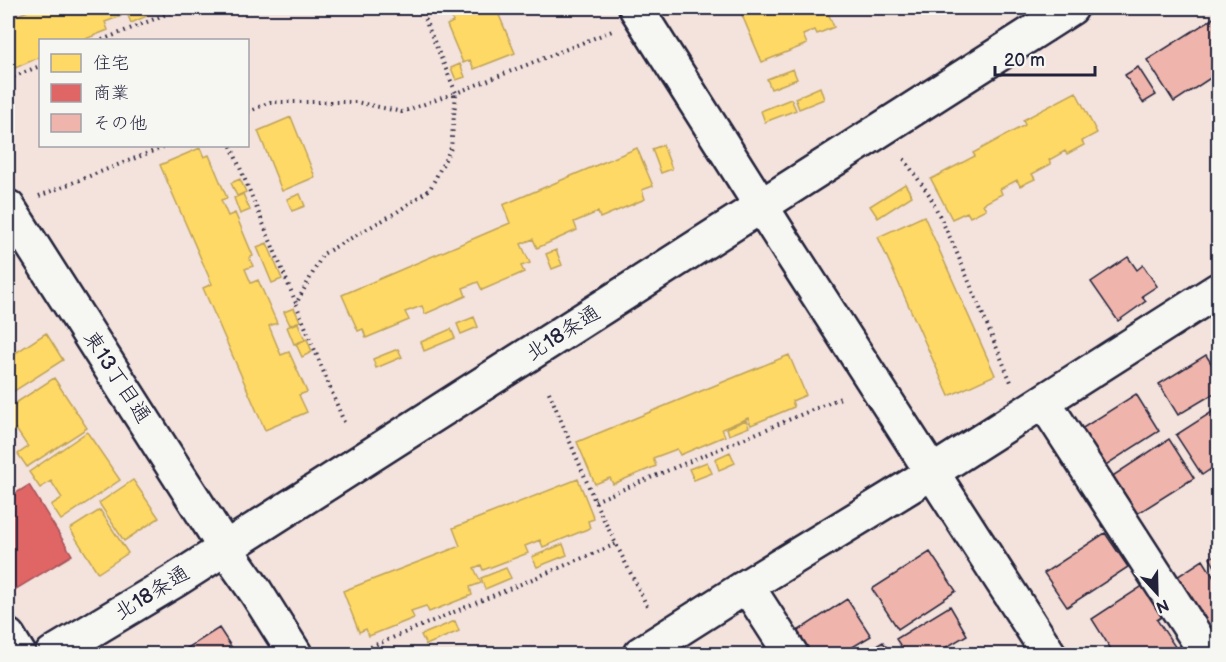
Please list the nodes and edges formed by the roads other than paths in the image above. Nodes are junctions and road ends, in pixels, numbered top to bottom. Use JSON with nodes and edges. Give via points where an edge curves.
{"nodes":[{"id":1,"x":1071,"y":8,"type":"edge"},
{"id":2,"x":627,"y":18,"type":"edge"},
{"id":3,"x":8,"y":207,"type":"edge"},
{"id":4,"x":761,"y":207,"type":"junction"},
{"id":5,"x":1218,"y":290,"type":"edge"},
{"id":6,"x":1044,"y":402,"type":"junction"},
{"id":7,"x":932,"y":472,"type":"junction"},
{"id":8,"x":225,"y":548,"type":"junction"},
{"id":9,"x":747,"y":586,"type":"junction"},
{"id":10,"x":8,"y":636,"type":"edge"},
{"id":11,"x":19,"y":654,"type":"edge"},
{"id":12,"x":52,"y":654,"type":"edge"},
{"id":13,"x":295,"y":654,"type":"edge"},
{"id":14,"x":640,"y":654,"type":"edge"},
{"id":15,"x":791,"y":654,"type":"edge"},
{"id":16,"x":1049,"y":654,"type":"edge"},
{"id":17,"x":1207,"y":654,"type":"edge"}],
"edges":[{"from":1,"to":4,"type":"street","name":"北18条通"},
{"from":2,"to":4,"type":"street"},
{"from":3,"to":8,"type":"street","name":"東13丁目通"},
{"from":4,"to":7,"type":"street"},
{"from":4,"to":8,"type":"street","name":"北18条通"},
{"from":5,"to":6,"type":"street"},
{"from":6,"to":7,"type":"street"},
{"from":6,"to":17,"type":"street"},
{"from":7,"to":9,"type":"street"},
{"from":7,"to":16,"type":"street"},
{"from":8,"to":12,"type":"street","name":"北18条通"},
{"from":8,"to":13,"type":"street","name":"東13丁目通"},
{"from":9,"to":14,"type":"street"},
{"from":9,"to":15,"type":"street"},
{"from":10,"to":11,"type":"street"}]}
